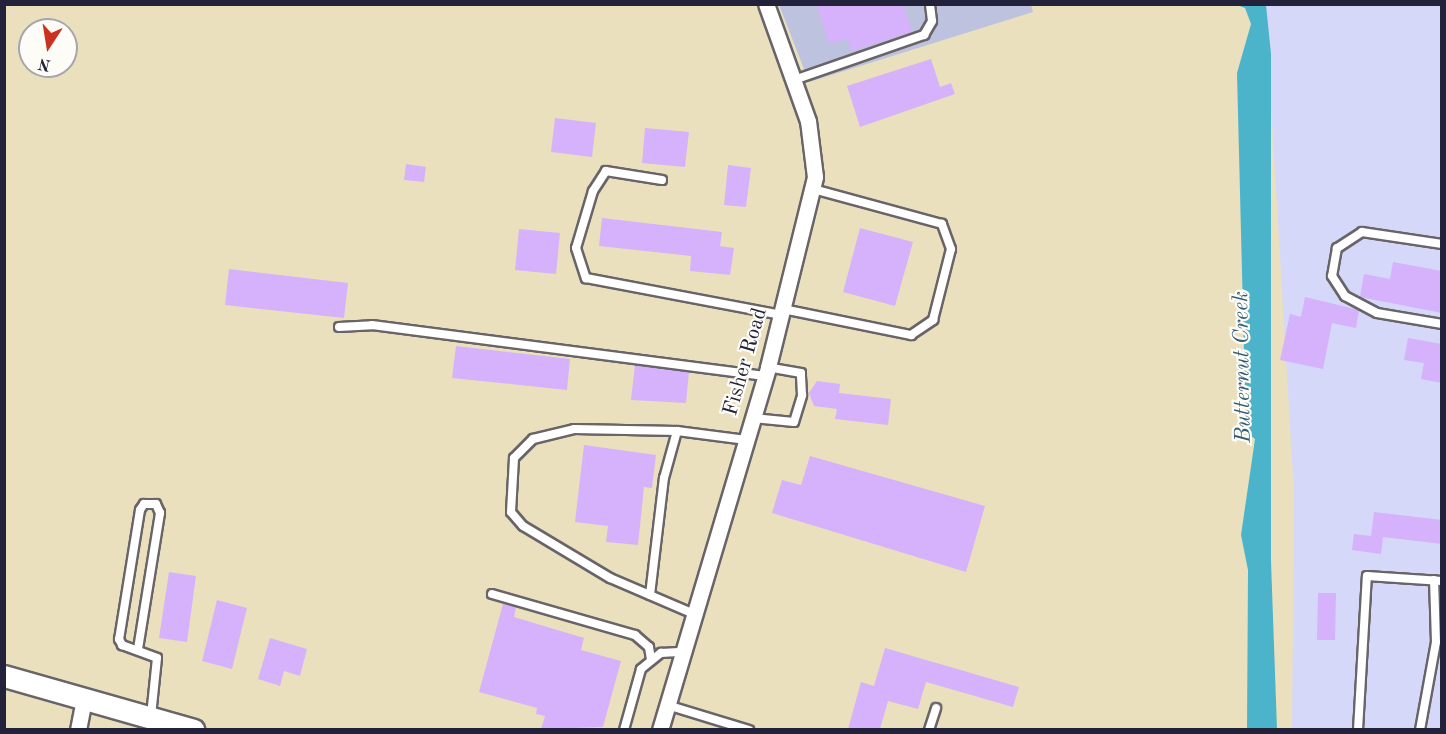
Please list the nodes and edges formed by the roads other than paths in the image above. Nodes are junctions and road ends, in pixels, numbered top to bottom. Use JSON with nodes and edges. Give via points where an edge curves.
{"nodes":[{"id":1,"x":766,"y":4,"type":"edge"},
{"id":2,"x":930,"y":4,"type":"edge"},
{"id":3,"x":794,"y":80,"type":"junction"},
{"id":4,"x":662,"y":180,"type":"dead end"},
{"id":5,"x":813,"y":189,"type":"junction"},
{"id":6,"x":1442,"y":244,"type":"edge"},
{"id":7,"x":783,"y":312,"type":"junction"},
{"id":8,"x":1442,"y":324,"type":"edge"},
{"id":9,"x":339,"y":327,"type":"dead end"},
{"id":10,"x":766,"y":372,"type":"junction"},
{"id":11,"x":753,"y":418,"type":"junction"},
{"id":12,"x":677,"y":431,"type":"junction"},
{"id":13,"x":746,"y":440,"type":"junction"},
{"id":14,"x":1438,"y":580,"type":"edge"},
{"id":15,"x":492,"y":594,"type":"dead end"},
{"id":16,"x":651,"y":595,"type":"junction"},
{"id":17,"x":694,"y":614,"type":"junction"},
{"id":18,"x":138,"y":650,"type":"junction"},
{"id":19,"x":683,"y":652,"type":"junction"},
{"id":20,"x":651,"y":660,"type":"junction"},
{"id":21,"x":4,"y":676,"type":"edge"},
{"id":22,"x":84,"y":699,"type":"junction"},
{"id":23,"x":667,"y":705,"type":"junction"},
{"id":24,"x":936,"y":708,"type":"dead end"},
{"id":25,"x":151,"y":718,"type":"junction"},
{"id":26,"x":78,"y":729,"type":"edge"},
{"id":27,"x":193,"y":729,"type":"edge"},
{"id":28,"x":624,"y":729,"type":"edge"},
{"id":29,"x":660,"y":729,"type":"edge"},
{"id":30,"x":748,"y":729,"type":"edge"},
{"id":31,"x":929,"y":729,"type":"edge"},
{"id":32,"x":1358,"y":729,"type":"edge"},
{"id":33,"x":1420,"y":729,"type":"edge"}],
"edges":[{"from":1,"to":3,"type":"street","name":"Fisher Road"},
{"from":2,"to":3,"type":"lane","via":[[932,21],[924,35]]},
{"from":3,"to":5,"type":"street","name":"Fisher Road","via":[[814,154]]},
{"from":4,"to":7,"type":"lane","via":[[606,171],[593,191],[576,248],[586,278]]},
{"from":5,"to":7,"type":"street","name":"Fisher Road"},
{"from":5,"to":7,"type":"lane","via":[[942,224],[951,249],[933,320],[911,335]]},
{"from":6,"to":8,"type":"lane","via":[[1362,232],[1337,248],[1332,276],[1344,296],[1377,313]]},
{"from":7,"to":10,"type":"street","name":"Fisher Road"},
{"from":9,"to":10,"type":"lane","via":[[372,325]]},
{"from":10,"to":11,"type":"street","name":"Fisher Road"},
{"from":10,"to":11,"type":"lane","via":[[801,373],[800,404],[794,422]]},
{"from":11,"to":13,"type":"street","name":"Fisher Road"},
{"from":12,"to":13,"type":"lane"},
{"from":12,"to":16,"type":"lane","via":[[664,478]]},
{"from":12,"to":16,"type":"lane","via":[[574,429],[533,439],[514,458],[511,512],[523,526],[610,578]]},
{"from":13,"to":17,"type":"street","name":"Fisher Road"},
{"from":14,"to":32,"type":"lane","via":[[1367,576]]},
{"from":14,"to":33,"type":"lane","via":[[1436,642]]},
{"from":15,"to":20,"type":"lane","via":[[635,635],[649,647]]},
{"from":16,"to":17,"type":"lane"},
{"from":17,"to":19,"type":"street","name":"Fisher Road"},
{"from":18,"to":18,"type":"lane","via":[[119,639],[140,510],[144,504],[156,504],[160,513]]},
{"from":18,"to":25,"type":"lane","via":[[157,658]]},
{"from":19,"to":20,"type":"lane","via":[[661,653]]},
{"from":19,"to":23,"type":"street","name":"Fisher Road"},
{"from":20,"to":28,"type":"lane","via":[[641,669]]},
{"from":21,"to":22,"type":"main road"},
{"from":22,"to":25,"type":"main road"},
{"from":22,"to":26,"type":"street"},
{"from":23,"to":29,"type":"street","name":"Fisher Road"},
{"from":23,"to":30,"type":"lane"},
{"from":24,"to":31,"type":"lane"},
{"from":25,"to":27,"type":"main road"}]}
